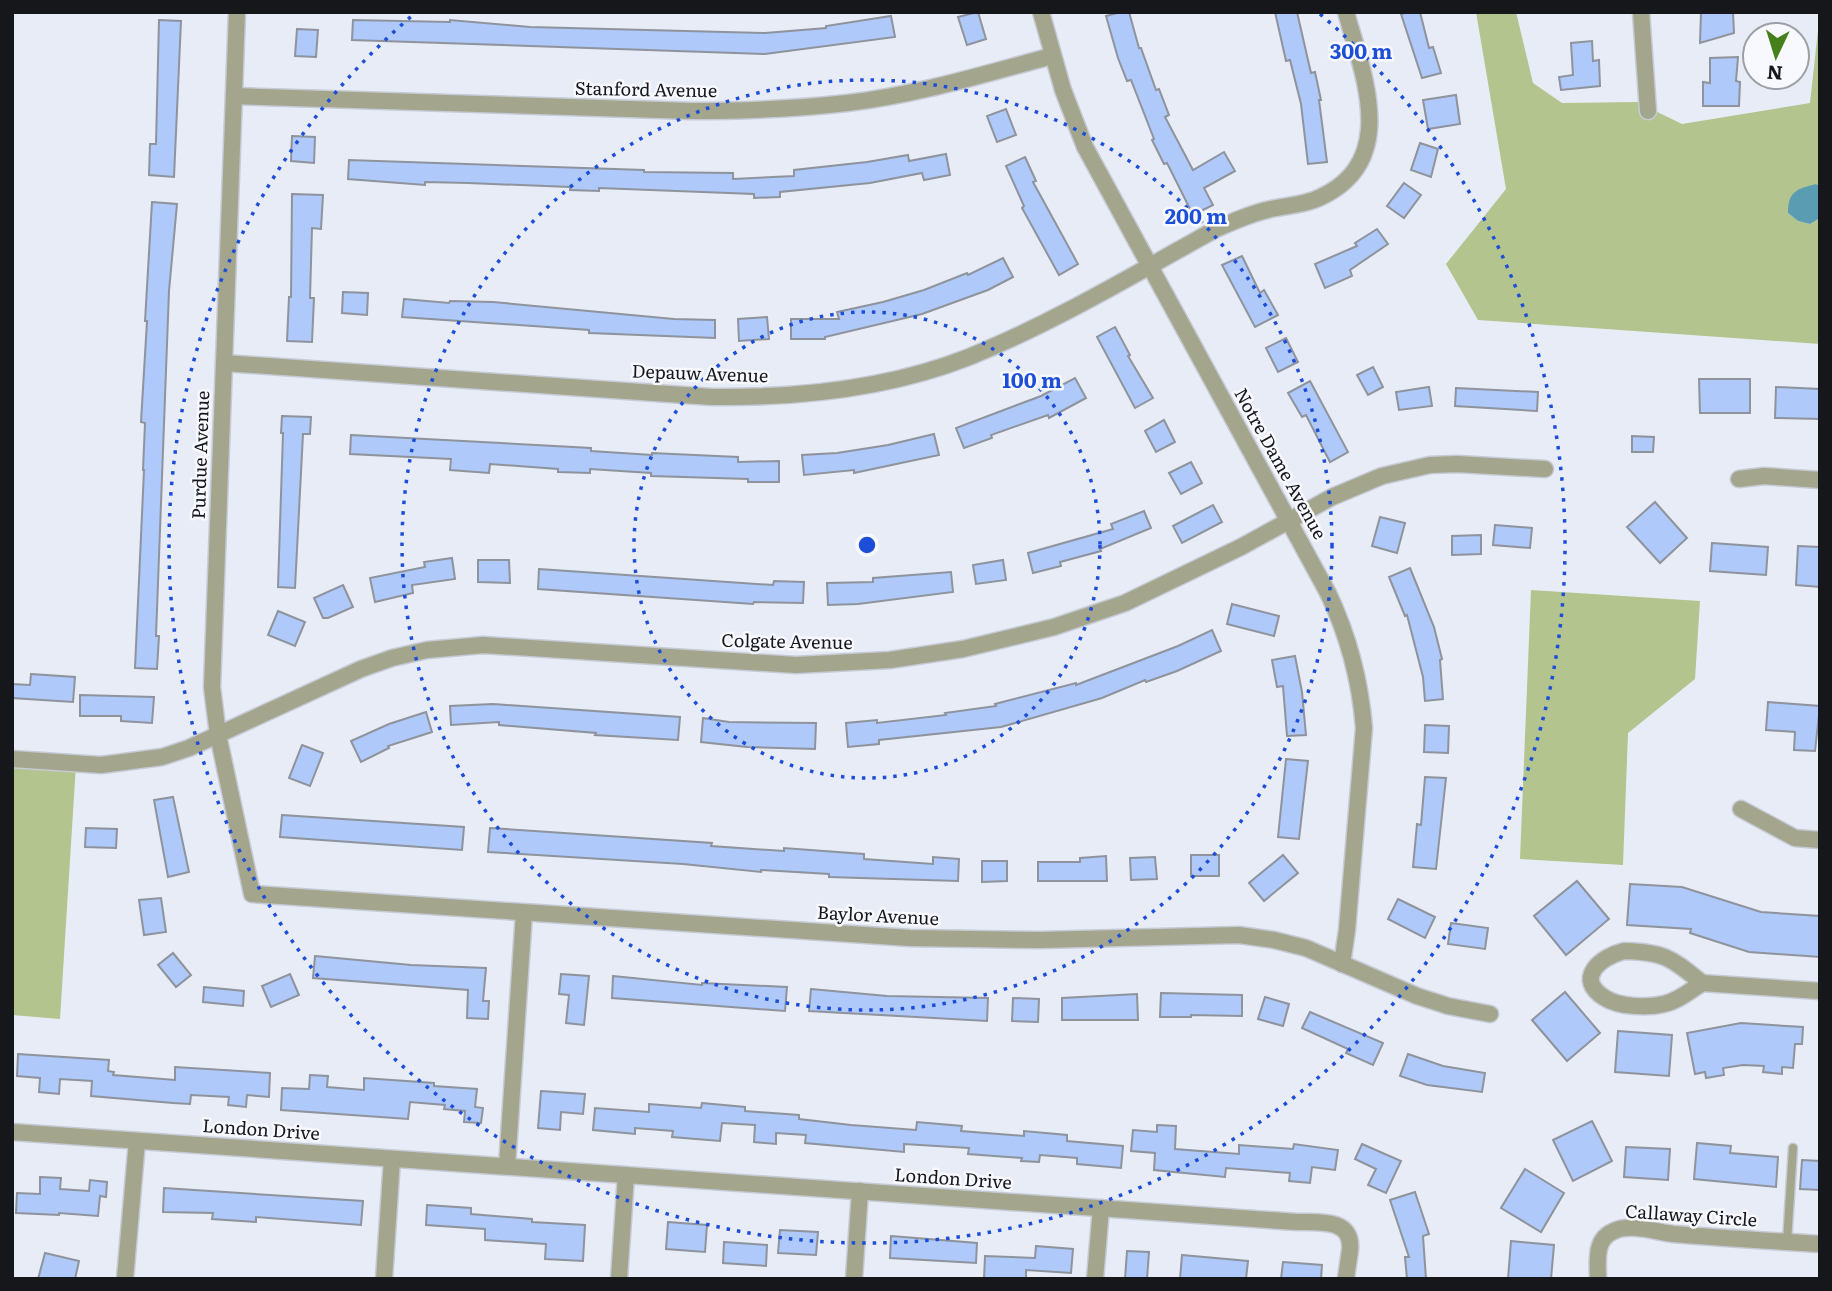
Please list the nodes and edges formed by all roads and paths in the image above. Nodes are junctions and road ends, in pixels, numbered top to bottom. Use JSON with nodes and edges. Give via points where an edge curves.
{"nodes":[{"id":1,"x":237,"y":12,"type":"edge"},
{"id":2,"x":1041,"y":12,"type":"edge"},
{"id":3,"x":1346,"y":12,"type":"edge"},
{"id":4,"x":1641,"y":12,"type":"edge"},
{"id":5,"x":1052,"y":56,"type":"junction"},
{"id":6,"x":234,"y":96,"type":"junction"},
{"id":7,"x":1648,"y":111,"type":"dead end"},
{"id":8,"x":1149,"y":266,"type":"junction"},
{"id":9,"x":224,"y":363,"type":"junction"},
{"id":10,"x":1545,"y":469,"type":"dead end"},
{"id":11,"x":1739,"y":479,"type":"dead end"},
{"id":12,"x":1820,"y":480,"type":"edge"},
{"id":13,"x":1288,"y":521,"type":"junction"},
{"id":14,"x":218,"y":735,"type":"junction"},
{"id":15,"x":12,"y":759,"type":"edge"},
{"id":16,"x":1741,"y":810,"type":"dead end"},
{"id":17,"x":1820,"y":840,"type":"edge"},
{"id":18,"x":252,"y":894,"type":"joint"},
{"id":19,"x":524,"y":913,"type":"junction"},
{"id":20,"x":1342,"y":964,"type":"junction"},
{"id":21,"x":1702,"y":983,"type":"junction"},
{"id":22,"x":1820,"y":991,"type":"edge"},
{"id":23,"x":1490,"y":1014,"type":"dead end"},
{"id":24,"x":12,"y":1132,"type":"edge"},
{"id":25,"x":137,"y":1141,"type":"junction"},
{"id":26,"x":1793,"y":1148,"type":"dead end"},
{"id":27,"x":392,"y":1159,"type":"junction"},
{"id":28,"x":507,"y":1166,"type":"junction"},
{"id":29,"x":626,"y":1175,"type":"junction"},
{"id":30,"x":860,"y":1191,"type":"junction"},
{"id":31,"x":1101,"y":1208,"type":"junction"},
{"id":32,"x":1787,"y":1242,"type":"junction"},
{"id":33,"x":1820,"y":1244,"type":"edge"},
{"id":34,"x":125,"y":1279,"type":"edge"},
{"id":35,"x":384,"y":1279,"type":"edge"},
{"id":36,"x":619,"y":1279,"type":"edge"},
{"id":37,"x":854,"y":1279,"type":"edge"},
{"id":38,"x":1095,"y":1279,"type":"edge"},
{"id":39,"x":1346,"y":1279,"type":"edge"},
{"id":40,"x":1598,"y":1279,"type":"edge"}],
"edges":[{"from":1,"to":6,"type":"street","name":"Purdue Avenue"},
{"from":2,"to":5,"type":"street","name":"Notre Dame Avenue"},
{"from":3,"to":8,"type":"street","name":"Depauw Avenue","via":[[1371,115],[1357,165],[1329,193],[1248,215]]},
{"from":4,"to":7,"type":"street"},
{"from":5,"to":6,"type":"street","name":"Stanford Avenue","via":[[920,90],[849,103],[761,111]]},
{"from":5,"to":8,"type":"street","name":"Notre Dame Avenue","via":[[1085,147]]},
{"from":6,"to":9,"type":"street","name":"Purdue Avenue"},
{"from":8,"to":9,"type":"street","name":"Depauw Avenue","via":[[967,357],[897,379],[806,394],[712,397]]},
{"from":8,"to":13,"type":"street","name":"Notre Dame Avenue"},
{"from":9,"to":14,"type":"street","name":"Purdue Avenue","via":[[212,687]]},
{"from":10,"to":13,"type":"street","name":"Colgate Avenue","via":[[1457,464],[1405,470],[1357,485]]},
{"from":11,"to":12,"type":"street"},
{"from":13,"to":14,"type":"street","name":"Colgate Avenue","via":[[1125,603],[1054,627],[963,649],[890,660],[796,665],[457,646],[361,669]]},
{"from":13,"to":20,"type":"street","name":"Notre Dame Avenue","via":[[1341,622],[1362,698],[1363,754]]},
{"from":14,"to":15,"type":"street","name":"Colgate Avenue","via":[[162,757],[131,762],[101,765]]},
{"from":14,"to":18,"type":"street","name":"Purdue Avenue"},
{"from":16,"to":17,"type":"street","via":[[1795,838]]},
{"from":18,"to":19,"type":"street","name":"Baylor Avenue"},
{"from":19,"to":20,"type":"street","name":"Baylor Avenue","via":[[910,938],[1239,935],[1306,948]]},
{"from":19,"to":28,"type":"street"},
{"from":20,"to":23,"type":"street","name":"Baylor Avenue","via":[[1417,996]]},
{"from":21,"to":21,"type":"street","via":[[1671,958],[1635,951],[1609,954],[1591,975],[1592,984],[1604,998],[1650,1006],[1674,1001]]},
{"from":21,"to":22,"type":"street"},
{"from":24,"to":25,"type":"street","name":"London Drive"},
{"from":25,"to":27,"type":"street","name":"London Drive"},
{"from":25,"to":34,"type":"street"},
{"from":26,"to":32,"type":"lane"},
{"from":27,"to":28,"type":"street","name":"London Drive"},
{"from":27,"to":35,"type":"street"},
{"from":28,"to":29,"type":"street","name":"London Drive"},
{"from":29,"to":30,"type":"street","name":"London Drive"},
{"from":29,"to":36,"type":"street"},
{"from":30,"to":31,"type":"street","name":"London Drive"},
{"from":30,"to":37,"type":"street"},
{"from":31,"to":38,"type":"street"},
{"from":31,"to":39,"type":"street","name":"London Drive","via":[[1328,1222],[1338,1225],[1349,1238]]},
{"from":32,"to":33,"type":"street","name":"Callaway Circle"},
{"from":32,"to":40,"type":"street","name":"Callaway Circle","via":[[1624,1228],[1602,1241]]}]}
